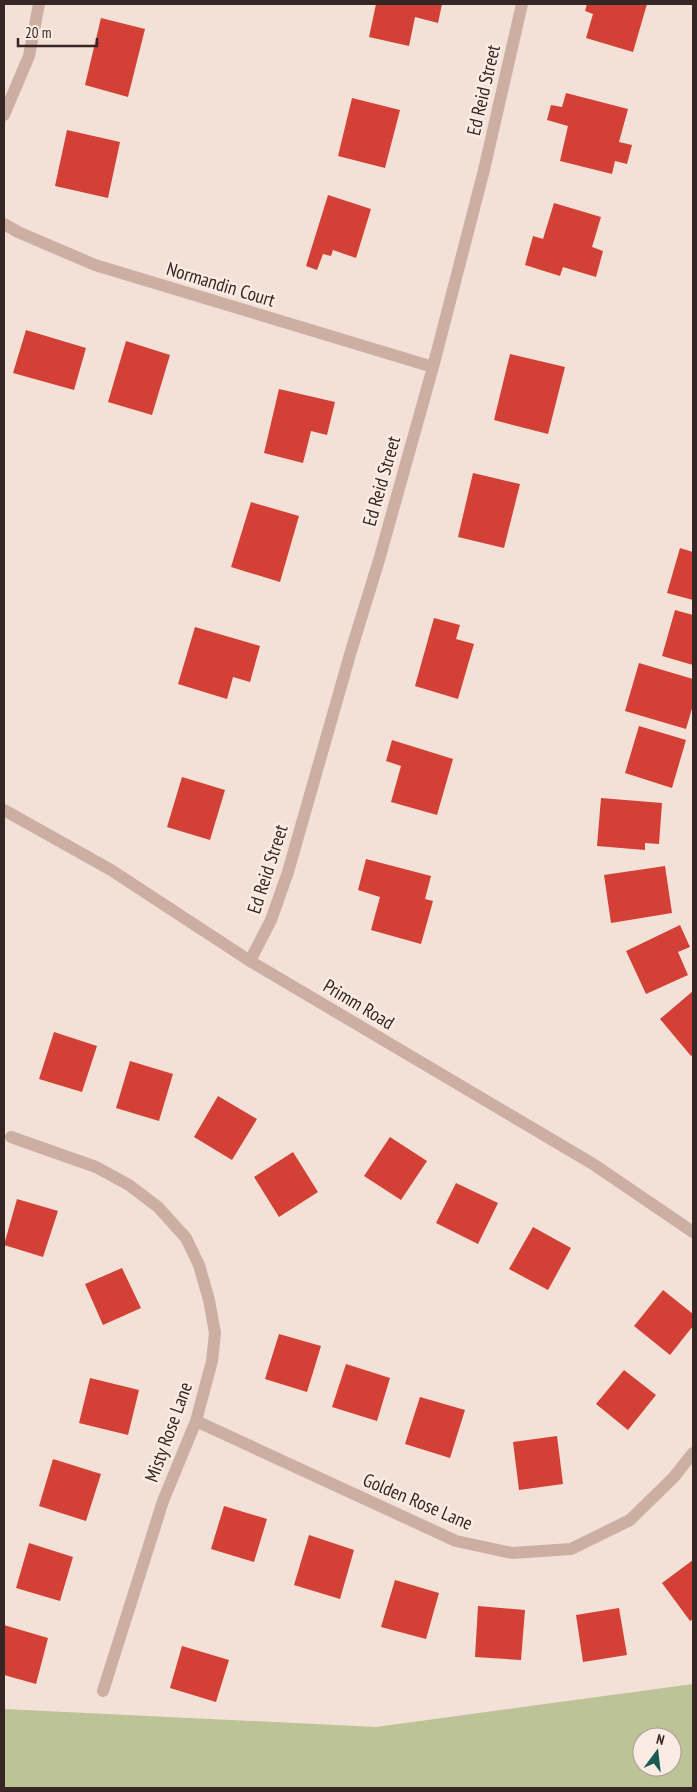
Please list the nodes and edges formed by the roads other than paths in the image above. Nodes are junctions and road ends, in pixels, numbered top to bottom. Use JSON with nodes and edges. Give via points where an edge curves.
{"nodes":[{"id":1,"x":39,"y":4,"type":"edge"},
{"id":2,"x":522,"y":4,"type":"edge"},
{"id":3,"x":4,"y":114,"type":"edge"},
{"id":4,"x":4,"y":224,"type":"edge"},
{"id":5,"x":433,"y":367,"type":"junction"},
{"id":6,"x":4,"y":810,"type":"edge"},
{"id":7,"x":250,"y":961,"type":"junction"},
{"id":8,"x":11,"y":1137,"type":"dead end"},
{"id":9,"x":693,"y":1232,"type":"edge"},
{"id":10,"x":196,"y":1420,"type":"junction"},
{"id":11,"x":693,"y":1453,"type":"edge"},
{"id":12,"x":103,"y":1691,"type":"dead end"}],
"edges":[{"from":1,"to":3,"type":"street","via":[[29,56]]},
{"from":2,"to":5,"type":"street","name":"Ed Reid Street","via":[[484,170]]},
{"from":4,"to":5,"type":"street","name":"Normandin Court","via":[[96,265]]},
{"from":5,"to":7,"type":"street","name":"Ed Reid Street","via":[[288,872]]},
{"from":6,"to":7,"type":"street","name":"Primm Road","via":[[111,870]]},
{"from":7,"to":9,"type":"street","name":"Primm Road","via":[[593,1164]]},
{"from":8,"to":10,"type":"street","name":"Misty Rose Lane","via":[[96,1167],[129,1185],[158,1207],[186,1238],[200,1265],[215,1333],[212,1361]]},
{"from":10,"to":11,"type":"street","name":"Golden Rose Lane","via":[[456,1541],[512,1553],[571,1549],[630,1520],[674,1477]]},
{"from":10,"to":12,"type":"street","name":"Misty Rose Lane","via":[[163,1501]]}]}
